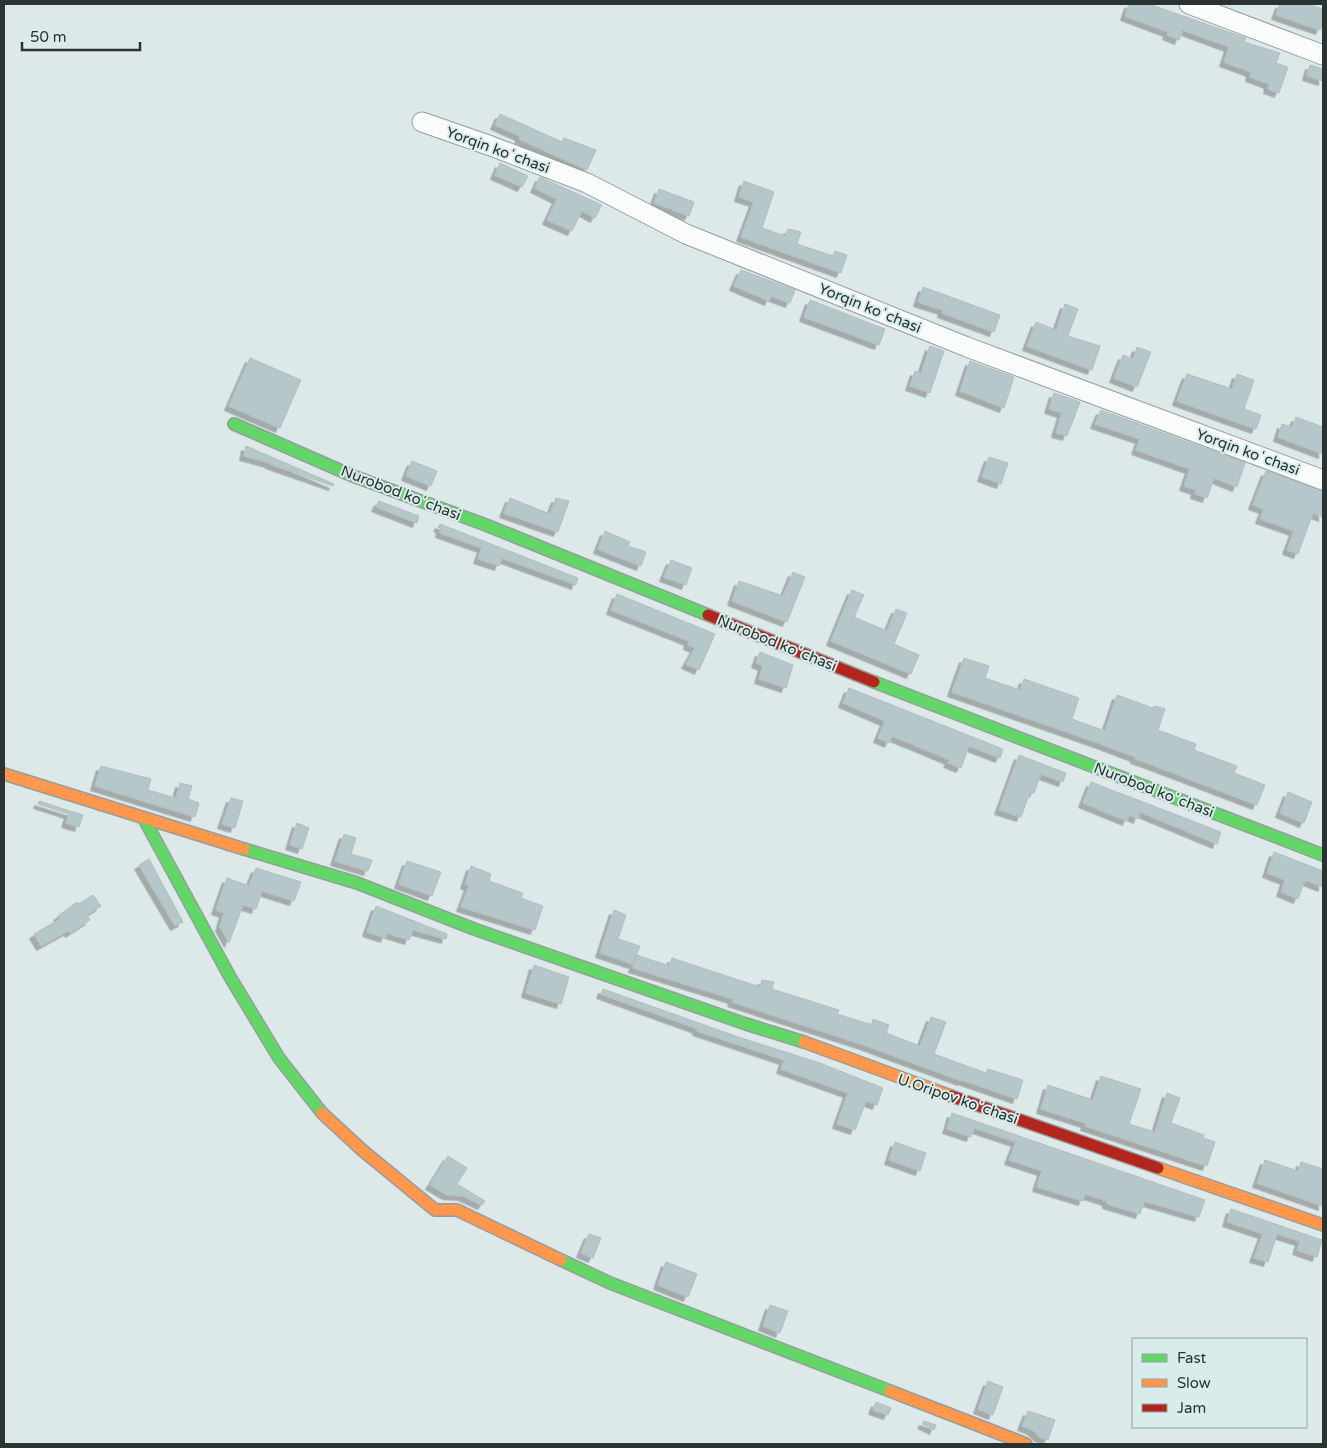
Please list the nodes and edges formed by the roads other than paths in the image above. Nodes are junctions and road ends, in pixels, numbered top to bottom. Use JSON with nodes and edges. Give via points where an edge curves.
{"nodes":[{"id":1,"x":1189,"y":4,"type":"edge"},
{"id":2,"x":1323,"y":55,"type":"edge"},
{"id":3,"x":422,"y":122,"type":"dead end"},
{"id":4,"x":234,"y":424,"type":"dead end"},
{"id":5,"x":1323,"y":480,"type":"edge"},
{"id":6,"x":4,"y":774,"type":"edge"},
{"id":7,"x":144,"y":819,"type":"junction"},
{"id":8,"x":1323,"y":855,"type":"edge"},
{"id":9,"x":1323,"y":1225,"type":"edge"},
{"id":10,"x":1026,"y":1444,"type":"edge"}],
"edges":[{"from":1,"to":2,"type":"street"},
{"from":3,"to":5,"type":"street","name":"Yorqin koʻchasi","via":[[587,183],[686,234],[967,347]]},
{"from":4,"to":8,"type":"street","name":"Nurobod koʻchasi","via":[[353,476],[486,525],[926,703]]},
{"from":6,"to":7,"type":"street","name":"U.Oripov koʻchasi"},
{"from":7,"to":9,"type":"street","name":"U.Oripov koʻchasi","via":[[356,883],[474,929],[825,1049],[915,1085]]},
{"from":7,"to":10,"type":"street","via":[[230,977],[279,1058],[316,1108],[435,1210],[457,1210],[610,1283]]}]}
